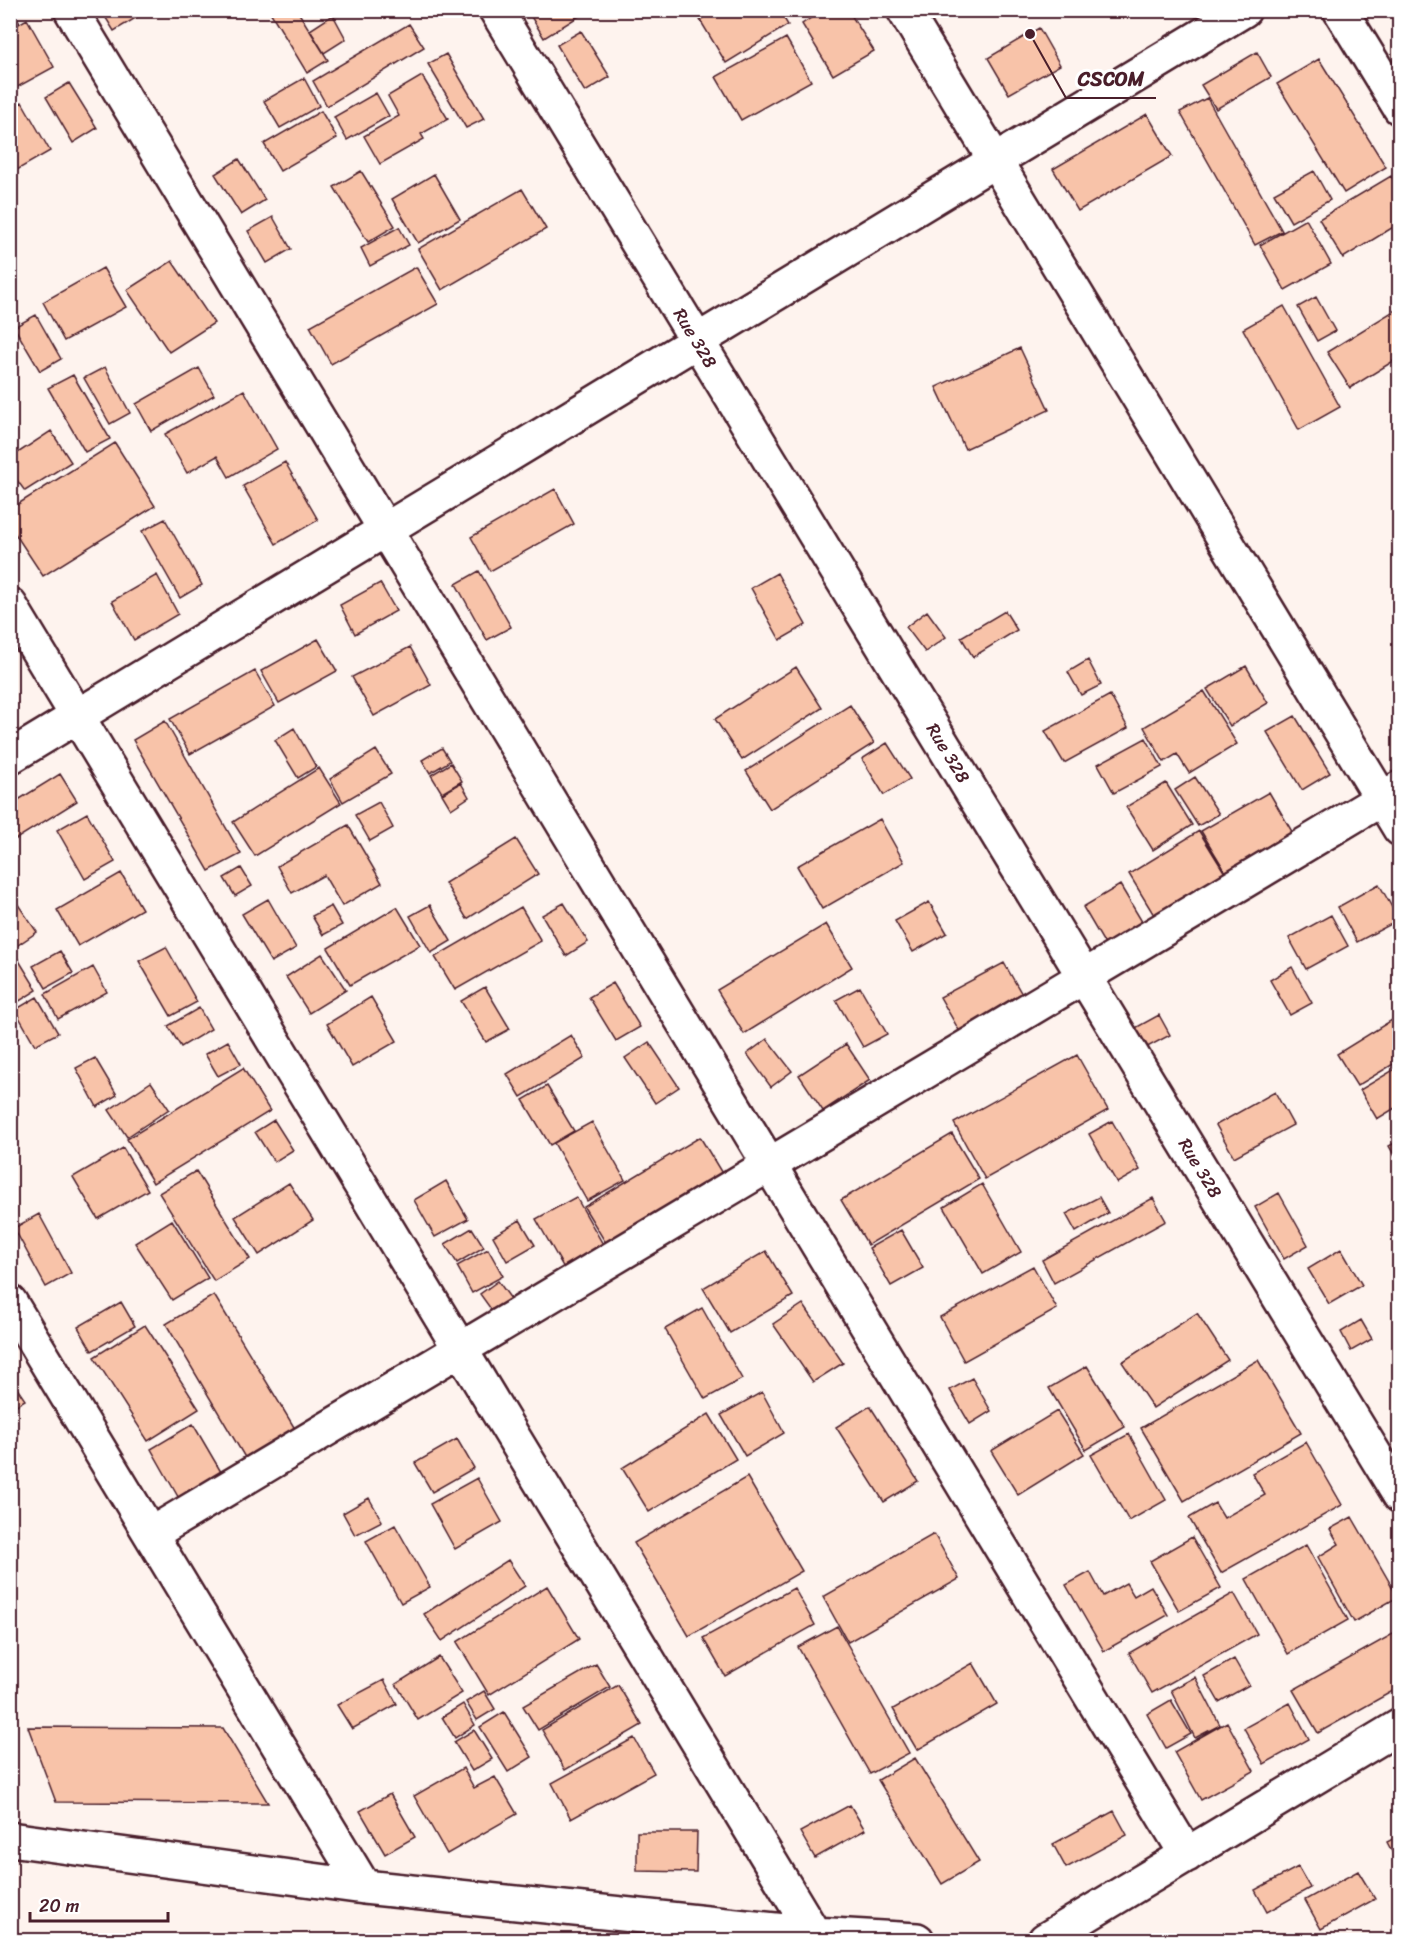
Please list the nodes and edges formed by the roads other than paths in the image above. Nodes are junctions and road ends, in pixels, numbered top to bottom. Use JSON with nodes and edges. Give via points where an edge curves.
{"nodes":[{"id":1,"x":71,"y":10,"type":"edge"},
{"id":2,"x":496,"y":10,"type":"edge"},
{"id":3,"x":904,"y":10,"type":"edge"},
{"id":4,"x":1244,"y":10,"type":"edge"},
{"id":5,"x":1340,"y":10,"type":"edge"},
{"id":6,"x":1400,"y":108,"type":"edge"},
{"id":7,"x":995,"y":161,"type":"junction"},
{"id":8,"x":697,"y":342,"type":"junction"},
{"id":9,"x":385,"y":530,"type":"junction"},
{"id":10,"x":10,"y":605,"type":"edge"},
{"id":11,"x":78,"y":716,"type":"junction"},
{"id":12,"x":10,"y":757,"type":"edge"},
{"id":13,"x":1390,"y":793,"type":"edge"},
{"id":14,"x":1400,"y":829,"type":"edge"},
{"id":15,"x":1084,"y":977,"type":"junction"},
{"id":16,"x":769,"y":1165,"type":"junction"},
{"id":17,"x":10,"y":1302,"type":"edge"},
{"id":18,"x":460,"y":1349,"type":"junction"},
{"id":19,"x":1400,"y":1496,"type":"edge"},
{"id":20,"x":151,"y":1534,"type":"junction"},
{"id":21,"x":1400,"y":1726,"type":"edge"},
{"id":22,"x":10,"y":1839,"type":"edge"},
{"id":23,"x":1187,"y":1855,"type":"junction"},
{"id":24,"x":364,"y":1887,"type":"junction"},
{"id":25,"x":814,"y":1934,"type":"junction"},
{"id":26,"x":917,"y":1941,"type":"edge"},
{"id":27,"x":1045,"y":1941,"type":"edge"}],
"edges":[{"from":1,"to":9,"type":"street"},
{"from":2,"to":8,"type":"street","name":"Rue 328"},
{"from":3,"to":7,"type":"street"},
{"from":4,"to":7,"type":"street"},
{"from":5,"to":6,"type":"street"},
{"from":7,"to":8,"type":"street"},
{"from":7,"to":13,"type":"street"},
{"from":8,"to":9,"type":"street"},
{"from":8,"to":15,"type":"street","name":"Rue 328"},
{"from":9,"to":11,"type":"street"},
{"from":9,"to":16,"type":"street"},
{"from":10,"to":11,"type":"street"},
{"from":11,"to":12,"type":"street"},
{"from":11,"to":18,"type":"street"},
{"from":13,"to":14,"type":"street"},
{"from":13,"to":15,"type":"street"},
{"from":15,"to":16,"type":"street"},
{"from":15,"to":19,"type":"street","name":"Rue 328"},
{"from":16,"to":18,"type":"street"},
{"from":16,"to":23,"type":"street"},
{"from":17,"to":20,"type":"street"},
{"from":18,"to":20,"type":"street"},
{"from":18,"to":25,"type":"street"},
{"from":20,"to":24,"type":"street"},
{"from":21,"to":23,"type":"street"},
{"from":22,"to":24,"type":"street"},
{"from":23,"to":27,"type":"street"},
{"from":24,"to":25,"type":"street"},
{"from":25,"to":26,"type":"street"}]}
